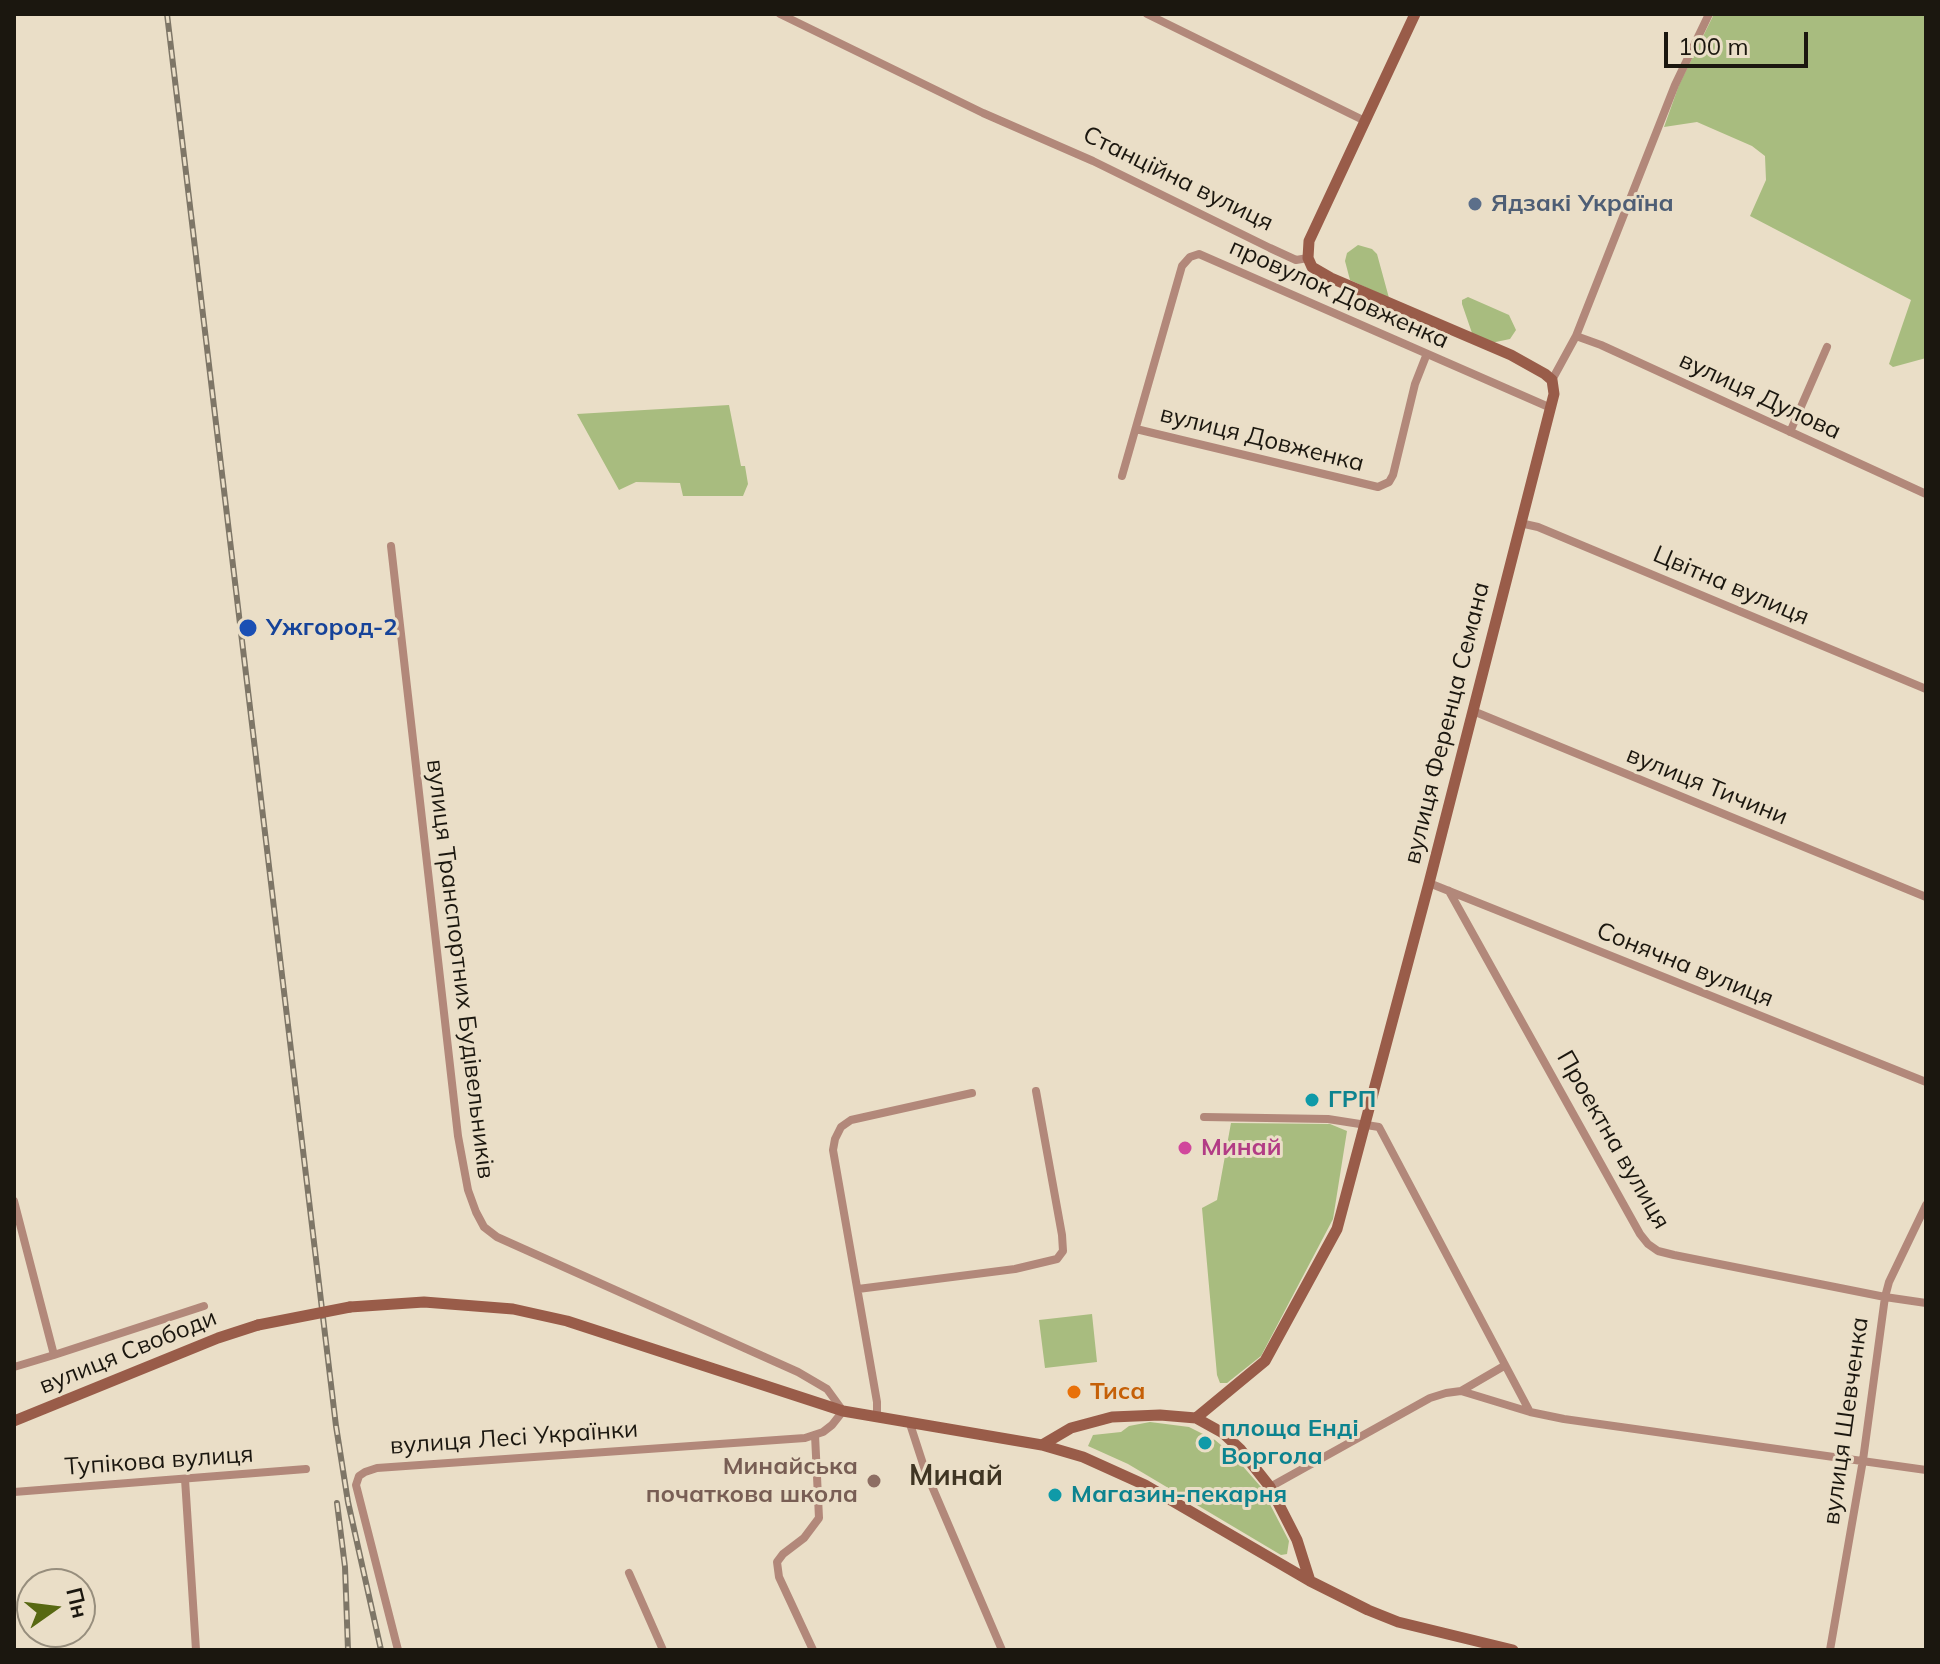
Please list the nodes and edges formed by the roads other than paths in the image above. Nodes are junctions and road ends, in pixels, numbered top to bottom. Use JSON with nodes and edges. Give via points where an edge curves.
{"nodes":[{"id":1,"x":780,"y":14,"type":"edge"},
{"id":2,"x":1147,"y":14,"type":"edge"},
{"id":3,"x":1415,"y":14,"type":"edge"},
{"id":4,"x":1709,"y":14,"type":"edge"},
{"id":5,"x":1365,"y":121,"type":"junction"},
{"id":6,"x":1308,"y":258,"type":"junction"},
{"id":7,"x":1576,"y":336,"type":"junction"},
{"id":8,"x":1827,"y":347,"type":"dead end"},
{"id":9,"x":1426,"y":356,"type":"junction"},
{"id":10,"x":1552,"y":380,"type":"junction"},
{"id":11,"x":1551,"y":408,"type":"junction"},
{"id":12,"x":1136,"y":429,"type":"junction"},
{"id":13,"x":1790,"y":432,"type":"junction"},
{"id":14,"x":1122,"y":476,"type":"dead end"},
{"id":15,"x":1926,"y":494,"type":"edge"},
{"id":16,"x":1520,"y":523,"type":"junction"},
{"id":17,"x":391,"y":546,"type":"dead end"},
{"id":18,"x":1926,"y":689,"type":"edge"},
{"id":19,"x":1473,"y":711,"type":"junction"},
{"id":20,"x":1429,"y":883,"type":"junction"},
{"id":21,"x":1449,"y":891,"type":"junction"},
{"id":22,"x":1926,"y":897,"type":"edge"},
{"id":23,"x":1926,"y":1082,"type":"edge"},
{"id":24,"x":1036,"y":1091,"type":"dead end"},
{"id":25,"x":972,"y":1093,"type":"dead end"},
{"id":26,"x":1204,"y":1117,"type":"dead end"},
{"id":27,"x":1366,"y":1124,"type":"junction"},
{"id":28,"x":14,"y":1201,"type":"edge"},
{"id":29,"x":1926,"y":1205,"type":"edge"},
{"id":30,"x":858,"y":1289,"type":"junction"},
{"id":31,"x":1885,"y":1297,"type":"junction"},
{"id":32,"x":1926,"y":1303,"type":"edge"},
{"id":33,"x":204,"y":1306,"type":"dead end"},
{"id":34,"x":54,"y":1355,"type":"junction"},
{"id":35,"x":1504,"y":1366,"type":"junction"},
{"id":36,"x":14,"y":1367,"type":"edge"},
{"id":37,"x":1461,"y":1391,"type":"junction"},
{"id":38,"x":843,"y":1411,"type":"junction"},
{"id":39,"x":1530,"y":1412,"type":"junction"},
{"id":40,"x":877,"y":1418,"type":"junction"},
{"id":41,"x":1196,"y":1418,"type":"junction"},
{"id":42,"x":14,"y":1421,"type":"edge"},
{"id":43,"x":910,"y":1424,"type":"junction"},
{"id":44,"x":815,"y":1435,"type":"junction"},
{"id":45,"x":1042,"y":1445,"type":"junction"},
{"id":46,"x":1863,"y":1460,"type":"junction"},
{"id":47,"x":306,"y":1469,"type":"dead end"},
{"id":48,"x":1926,"y":1470,"type":"edge"},
{"id":49,"x":185,"y":1479,"type":"junction"},
{"id":50,"x":1270,"y":1487,"type":"junction"},
{"id":51,"x":14,"y":1492,"type":"edge"},
{"id":52,"x":629,"y":1573,"type":"dead end"},
{"id":53,"x":1310,"y":1581,"type":"junction"},
{"id":54,"x":196,"y":1650,"type":"edge"},
{"id":55,"x":398,"y":1650,"type":"edge"},
{"id":56,"x":663,"y":1650,"type":"edge"},
{"id":57,"x":813,"y":1650,"type":"edge"},
{"id":58,"x":1002,"y":1650,"type":"edge"},
{"id":59,"x":1513,"y":1650,"type":"edge"},
{"id":60,"x":1830,"y":1650,"type":"edge"}],
"edges":[{"from":1,"to":6,"type":"street","name":"Станційна вулиця","via":[[1270,248],[1296,260]]},
{"from":2,"to":5,"type":"street"},
{"from":3,"to":5,"type":"street"},
{"from":4,"to":7,"type":"street","name":"вулиця Ференца Семана","via":[[1675,85]]},
{"from":5,"to":6,"type":"street","via":[[1309,241]]},
{"from":6,"to":10,"type":"street","name":"Станційна вулиця","via":[[1317,271],[1511,355]]},
{"from":7,"to":10,"type":"street","name":"вулиця Ференца Семана"},
{"from":7,"to":13,"type":"street","name":"вулиця Дулова"},
{"from":8,"to":13,"type":"street"},
{"from":9,"to":11,"type":"street","name":"провулок Довженка"},
{"from":9,"to":12,"type":"street","name":"вулиця Довженка","via":[[1393,475],[1378,487]]},
{"from":9,"to":12,"type":"street","name":"провулок Довженка","via":[[1199,254],[1182,266]]},
{"from":10,"to":11,"type":"street","name":"вулиця Ференца Семана"},
{"from":11,"to":16,"type":"street","name":"вулиця Ференца Семана"},
{"from":12,"to":14,"type":"street","name":"провулок Довженка"},
{"from":13,"to":15,"type":"street","name":"вулиця Дулова"},
{"from":16,"to":18,"type":"street","name":"Цвітна вулиця"},
{"from":16,"to":19,"type":"street","name":"вулиця Ференца Семана"},
{"from":17,"to":38,"type":"street","name":"вулиця Транспортних Будівельників","via":[[458,1136],[476,1212],[497,1237],[798,1372],[827,1389]]},
{"from":19,"to":20,"type":"street","name":"вулиця Ференца Семана"},
{"from":19,"to":22,"type":"street","name":"вулиця Тичини"},
{"from":20,"to":21,"type":"street","name":"Сонячна вулиця"},
{"from":20,"to":27,"type":"street","name":"вулиця Ференца Семана"},
{"from":21,"to":23,"type":"street","name":"Сонячна вулиця"},
{"from":21,"to":31,"type":"street","name":"Проектна вулиця","via":[[1648,1244],[1674,1255]]},
{"from":24,"to":30,"type":"street","via":[[1062,1235],[1063,1251],[1057,1259]]},
{"from":25,"to":30,"type":"street","via":[[851,1120],[841,1127],[833,1150]]},
{"from":26,"to":27,"type":"street"},
{"from":27,"to":35,"type":"street","via":[[1379,1127]]},
{"from":27,"to":41,"type":"street","name":"вулиця Ференца Семана","via":[[1332,1242],[1272,1350],[1259,1367]]},
{"from":28,"to":34,"type":"street"},
{"from":29,"to":31,"type":"street","name":"вулиця Шевченка"},
{"from":30,"to":40,"type":"street"},
{"from":31,"to":32,"type":"street","name":"Проектна вулиця"},
{"from":31,"to":46,"type":"street","name":"вулиця Шевченка"},
{"from":33,"to":34,"type":"street"},
{"from":34,"to":36,"type":"street"},
{"from":35,"to":37,"type":"street"},
{"from":35,"to":39,"type":"street"},
{"from":37,"to":39,"type":"street"},
{"from":37,"to":50,"type":"street","via":[[1430,1398]]},
{"from":38,"to":40,"type":"street","name":"вулиця Свободи"},
{"from":38,"to":42,"type":"street","name":"вулиця Свободи","bridge":true,"via":[[567,1321],[513,1309],[424,1302],[350,1307],[258,1325]]},
{"from":38,"to":44,"type":"street"},
{"from":39,"to":46,"type":"street"},
{"from":40,"to":43,"type":"street"},
{"from":41,"to":45,"type":"street","via":[[1112,1417],[1071,1428]]},
{"from":41,"to":50,"type":"street","via":[[1223,1433]]},
{"from":43,"to":45,"type":"street"},
{"from":43,"to":58,"type":"street"},
{"from":44,"to":55,"type":"street","name":"вулиця Лесі Українки","via":[[365,1472],[356,1485]]},
{"from":44,"to":57,"type":"street","via":[[819,1518],[777,1562]]},
{"from":45,"to":53,"type":"street","via":[[1124,1474]]},
{"from":46,"to":48,"type":"street"},
{"from":46,"to":60,"type":"street","name":"вулиця Шевченка"},
{"from":47,"to":49,"type":"street","name":"Тупікова вулиця"},
{"from":49,"to":51,"type":"street","name":"Тупікова вулиця"},
{"from":49,"to":54,"type":"street"},
{"from":50,"to":53,"type":"street","via":[[1297,1540]]},
{"from":52,"to":56,"type":"street"},
{"from":53,"to":59,"type":"street","via":[[1398,1622]]}]}
